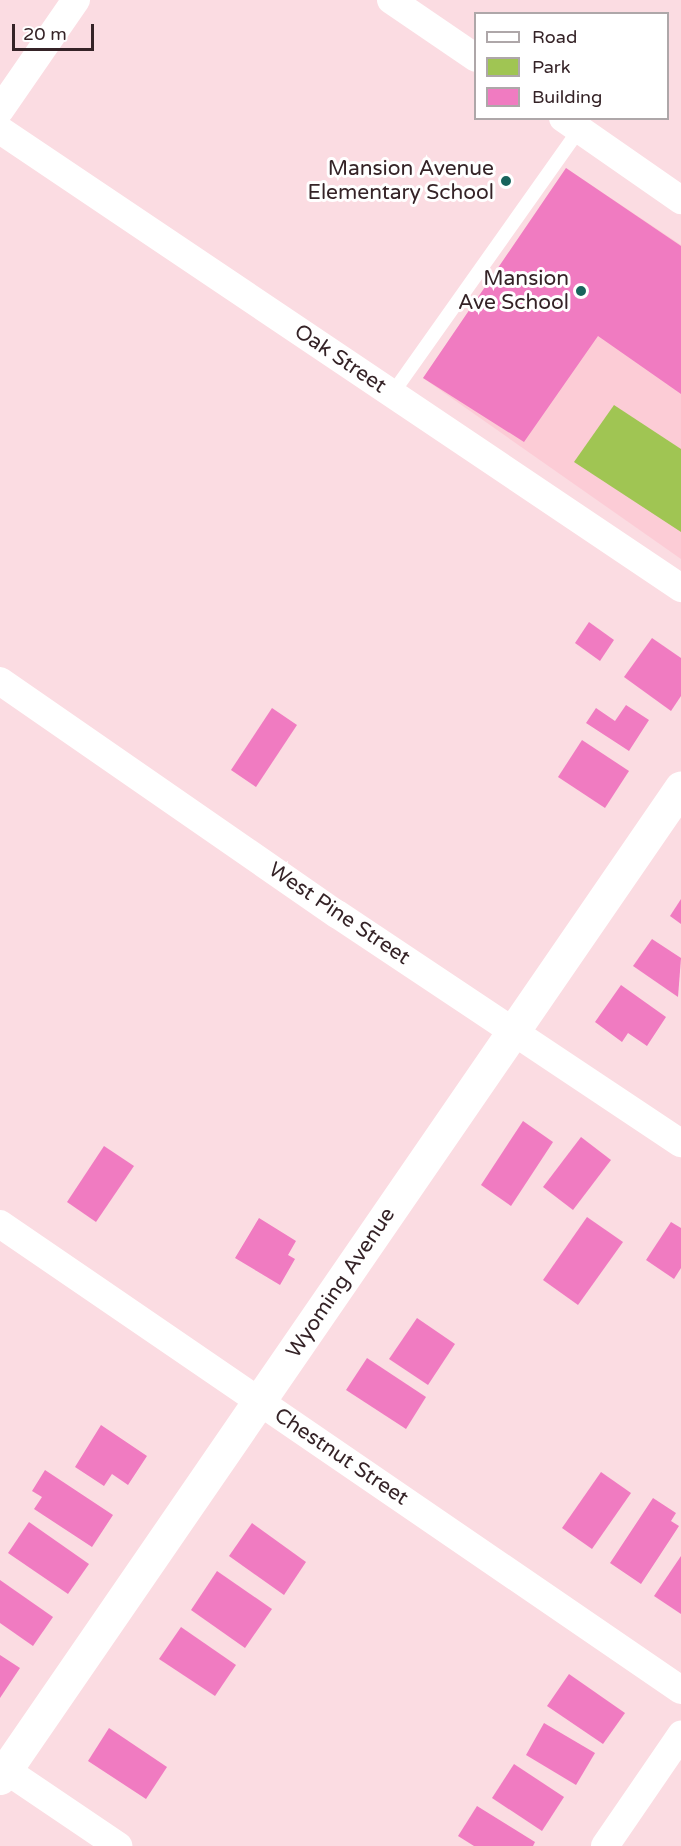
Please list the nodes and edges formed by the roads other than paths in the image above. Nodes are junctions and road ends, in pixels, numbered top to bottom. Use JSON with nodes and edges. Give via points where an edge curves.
{"nodes":[{"id":1,"x":76,"y":0,"type":"edge"},
{"id":2,"x":391,"y":0,"type":"edge"},
{"id":3,"x":474,"y":57,"type":"edge"},
{"id":4,"x":0,"y":110,"type":"edge"},
{"id":5,"x":571,"y":124,"type":"edge"},
{"id":6,"x":0,"y":130,"type":"edge"},
{"id":7,"x":681,"y":200,"type":"edge"},
{"id":8,"x":392,"y":394,"type":"junction"},
{"id":9,"x":681,"y":588,"type":"edge"},
{"id":10,"x":0,"y":681,"type":"edge"},
{"id":11,"x":681,"y":787,"type":"edge"},
{"id":12,"x":514,"y":1032,"type":"junction"},
{"id":13,"x":681,"y":1143,"type":"edge"},
{"id":14,"x":0,"y":1224,"type":"edge"},
{"id":15,"x":260,"y":1402,"type":"junction"},
{"id":16,"x":681,"y":1690,"type":"edge"},
{"id":17,"x":681,"y":1736,"type":"edge"},
{"id":18,"x":2,"y":1771,"type":"edge"},
{"id":19,"x":118,"y":1846,"type":"edge"},
{"id":20,"x":605,"y":1846,"type":"edge"}],
"edges":[{"from":1,"to":4,"type":"street"},
{"from":2,"to":3,"type":"street"},
{"from":5,"to":7,"type":"street"},
{"from":5,"to":8,"type":"lane"},
{"from":6,"to":8,"type":"street","name":"Oak Street"},
{"from":8,"to":9,"type":"street","name":"Oak Street"},
{"from":10,"to":12,"type":"street","name":"West Pine Street"},
{"from":11,"to":12,"type":"street","name":"Wyoming Avenue"},
{"from":12,"to":13,"type":"street","name":"West Pine Street"},
{"from":12,"to":15,"type":"street","name":"Wyoming Avenue"},
{"from":14,"to":15,"type":"street","name":"Chestnut Street"},
{"from":15,"to":16,"type":"street","name":"Chestnut Street"},
{"from":15,"to":18,"type":"street","name":"Wyoming Avenue"},
{"from":17,"to":20,"type":"street"},
{"from":18,"to":19,"type":"street"}]}
